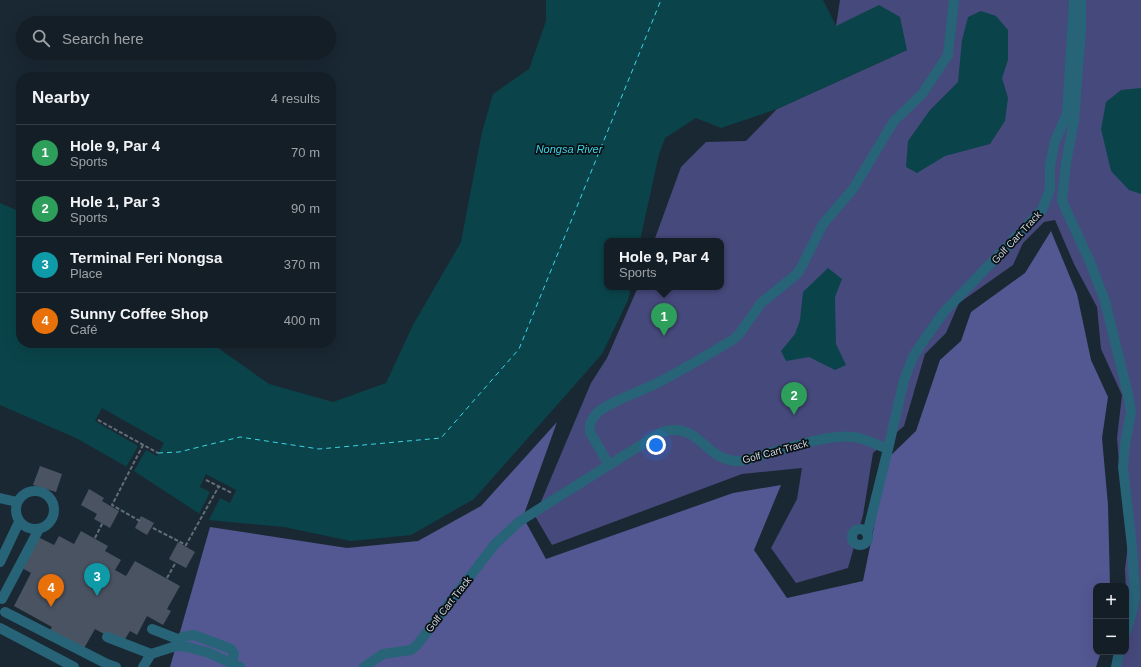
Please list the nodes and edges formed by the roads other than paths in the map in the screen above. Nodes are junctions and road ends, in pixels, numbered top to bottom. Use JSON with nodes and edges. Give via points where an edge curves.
{"nodes":[{"id":1,"x":954,"y":0,"type":"edge"},
{"id":2,"x":1074,"y":0,"type":"edge"},
{"id":3,"x":1081,"y":0,"type":"edge"},
{"id":4,"x":888,"y":449,"type":"junction"},
{"id":5,"x":609,"y":465,"type":"junction"},
{"id":6,"x":1,"y":500,"type":"edge"},
{"id":7,"x":17,"y":502,"type":"junction"},
{"id":8,"x":19,"y":522,"type":"junction"},
{"id":9,"x":39,"y":530,"type":"junction"},
{"id":10,"x":867,"y":534,"type":"dead end"},
{"id":11,"x":0,"y":562,"type":"edge"},
{"id":12,"x":1,"y":597,"type":"edge"},
{"id":13,"x":5,"y":612,"type":"junction"},
{"id":14,"x":0,"y":623,"type":"edge"},
{"id":15,"x":1129,"y":624,"type":"edge"},
{"id":16,"x":0,"y":628,"type":"edge"},
{"id":17,"x":152,"y":629,"type":"dead end"},
{"id":18,"x":107,"y":637,"type":"dead end"},
{"id":19,"x":178,"y":643,"type":"junction"},
{"id":20,"x":151,"y":654,"type":"junction"},
{"id":21,"x":1118,"y":655,"type":"edge"},
{"id":22,"x":236,"y":665,"type":"edge"},
{"id":23,"x":74,"y":667,"type":"edge"},
{"id":24,"x":116,"y":667,"type":"edge"},
{"id":25,"x":144,"y":667,"type":"edge"},
{"id":26,"x":364,"y":667,"type":"edge"},
{"id":27,"x":1116,"y":667,"type":"edge"}],
"edges":[{"from":1,"to":5,"type":"lane","via":[[948,55],[922,94],[894,121],[853,189],[817,233],[797,274],[761,303],[734,339],[658,383],[610,403],[596,414],[589,427],[590,432]]},
{"from":2,"to":4,"type":"lane","name":"Golf Cart Track","via":[[1067,114],[1055,141],[1050,165],[1050,189],[1042,210],[944,312],[913,357],[904,380]]},
{"from":3,"to":15,"type":"lane","via":[[1074,120],[1062,201],[1105,301],[1130,399],[1131,412],[1123,467],[1135,597]]},
{"from":4,"to":5,"type":"lane","name":"Golf Cart Track","via":[[866,440],[844,436],[733,461],[716,455],[700,439],[684,431],[669,430]]},
{"from":4,"to":10,"type":"lane"},
{"from":5,"to":26,"type":"lane","name":"Golf Cart Track","via":[[520,521],[495,544],[416,646],[410,650],[383,654]]},
{"from":6,"to":7,"type":"lane"},
{"from":7,"to":8,"type":"lane"},
{"from":7,"to":9,"type":"lane","via":[[22,495],[33,491],[45,493],[51,498],[55,513],[52,521]]},
{"from":8,"to":9,"type":"lane","via":[[32,530]]},
{"from":8,"to":11,"type":"lane"},
{"from":9,"to":12,"type":"lane"},
{"from":12,"to":13,"type":"lane"},
{"from":13,"to":14,"type":"lane"},
{"from":13,"to":24,"type":"lane"},
{"from":16,"to":23,"type":"lane"},
{"from":17,"to":19,"type":"lane"},
{"from":18,"to":20,"type":"lane"},
{"from":19,"to":20,"type":"lane"},
{"from":19,"to":22,"type":"lane"},
{"from":20,"to":25,"type":"lane"},
{"from":21,"to":27,"type":"lane"}]}
